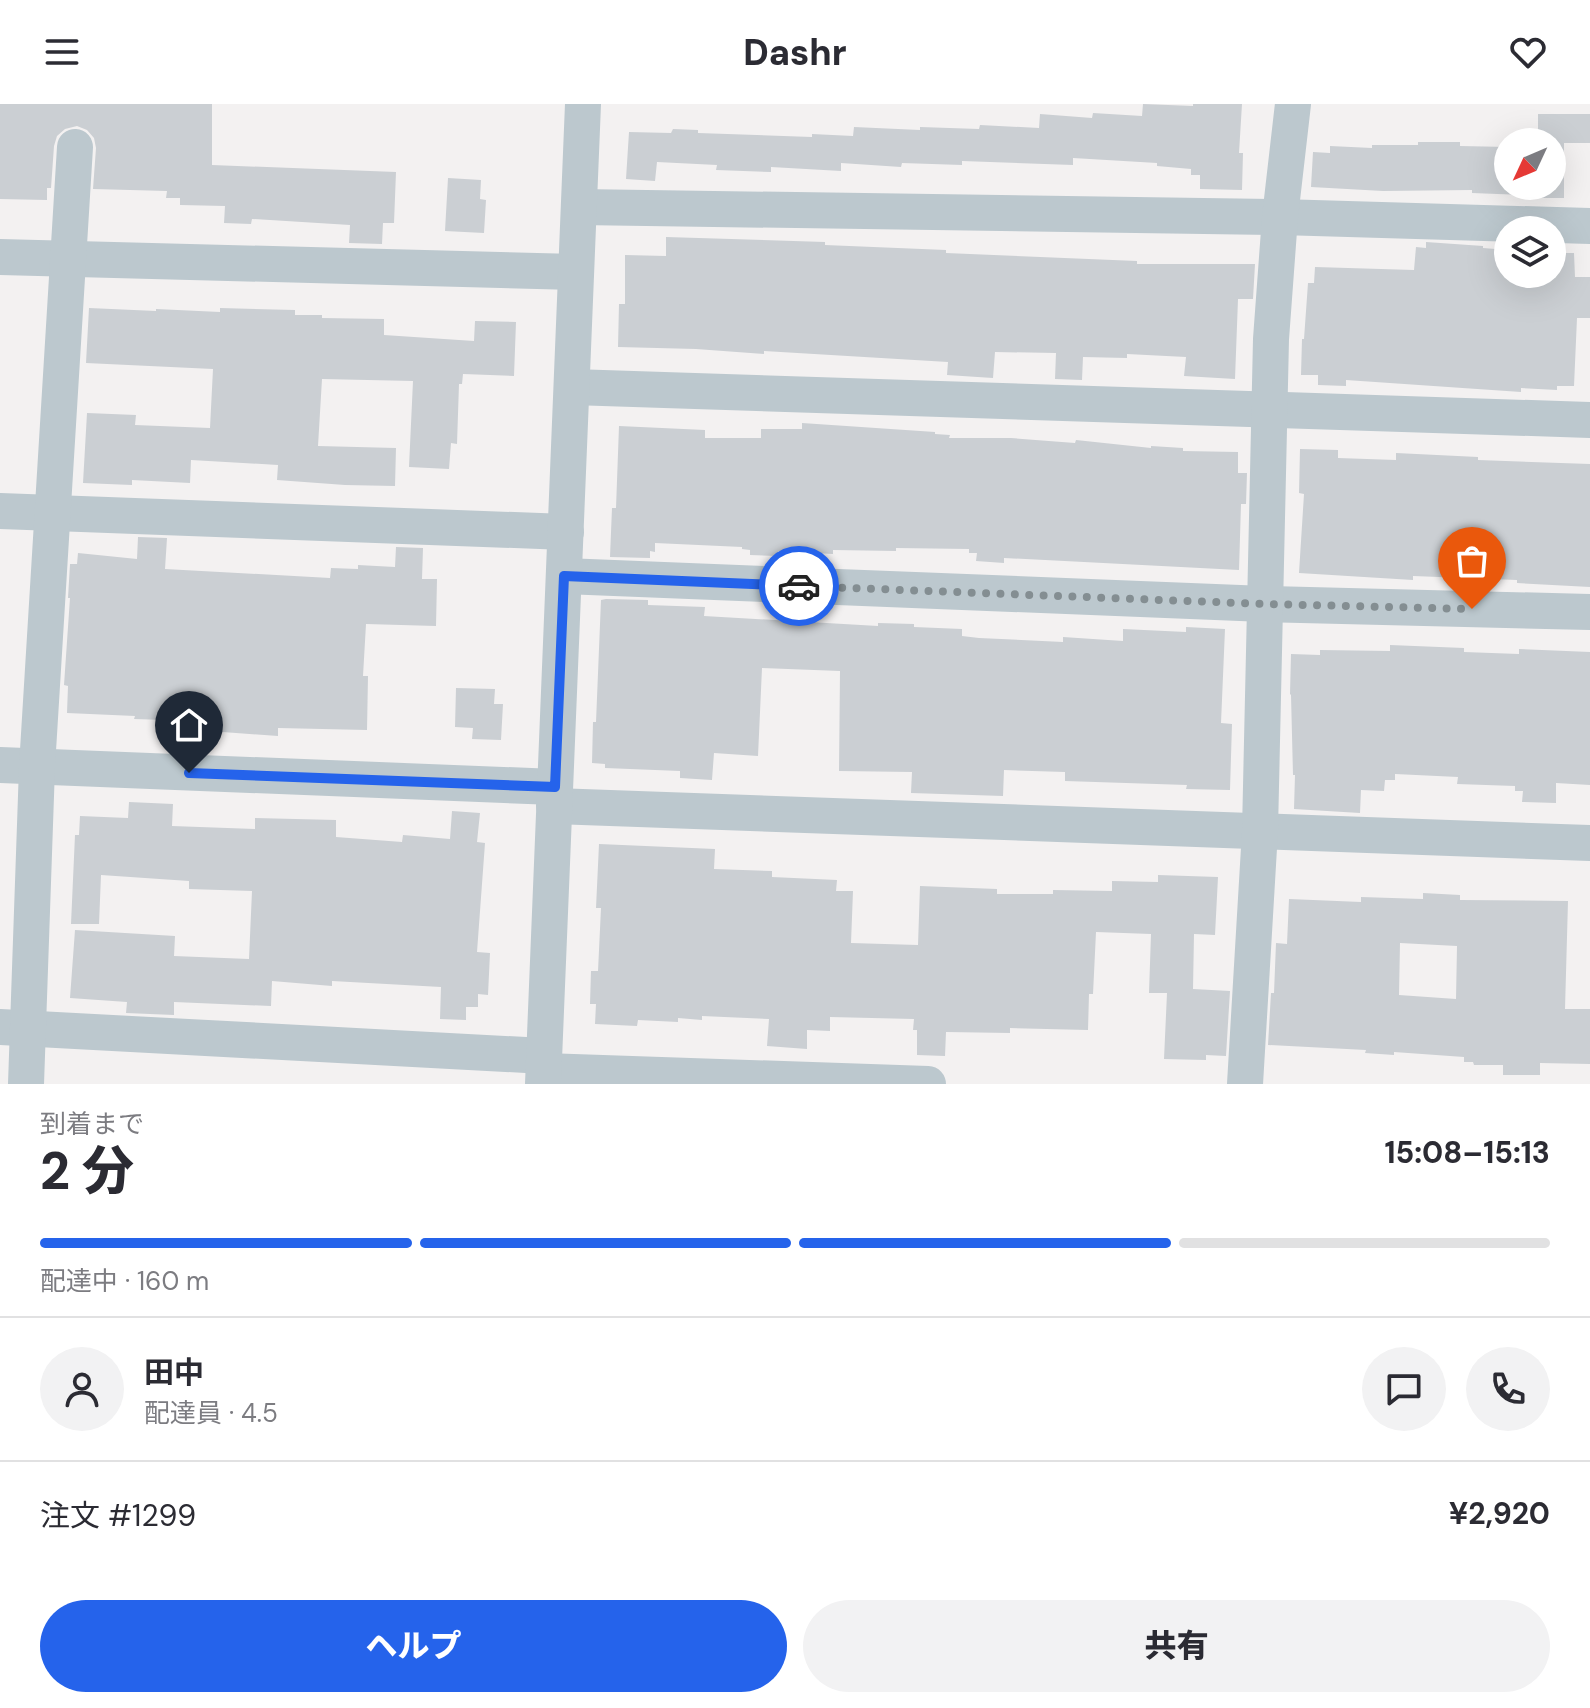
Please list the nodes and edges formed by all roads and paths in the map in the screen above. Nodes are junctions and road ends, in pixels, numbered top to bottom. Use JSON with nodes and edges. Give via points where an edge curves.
{"nodes":[{"id":1,"x":583,"y":104,"type":"edge"},
{"id":2,"x":1293,"y":104,"type":"edge"},
{"id":3,"x":75,"y":147,"type":"dead end"},
{"id":4,"x":579,"y":207,"type":"junction"},
{"id":5,"x":1280,"y":217,"type":"junction"},
{"id":6,"x":1590,"y":226,"type":"edge"},
{"id":7,"x":0,"y":257,"type":"edge"},
{"id":8,"x":67,"y":258,"type":"junction"},
{"id":9,"x":576,"y":272,"type":"junction"},
{"id":10,"x":572,"y":387,"type":"junction"},
{"id":11,"x":1269,"y":410,"type":"junction"},
{"id":12,"x":1590,"y":420,"type":"edge"},
{"id":13,"x":0,"y":511,"type":"edge"},
{"id":14,"x":51,"y":513,"type":"junction"},
{"id":15,"x":566,"y":532,"type":"junction"},
{"id":16,"x":564,"y":576,"type":"junction"},
{"id":17,"x":1265,"y":604,"type":"junction"},
{"id":18,"x":1590,"y":612,"type":"edge"},
{"id":19,"x":0,"y":765,"type":"edge"},
{"id":20,"x":37,"y":767,"type":"junction"},
{"id":21,"x":555,"y":796,"type":"junction"},
{"id":22,"x":1260,"y":831,"type":"junction"},
{"id":23,"x":1590,"y":843,"type":"edge"},
{"id":24,"x":14,"y":1027,"type":"edge"},
{"id":25,"x":544,"y":1070,"type":"edge"},
{"id":26,"x":26,"y":1084,"type":"edge"},
{"id":27,"x":928,"y":1084,"type":"edge"},
{"id":28,"x":1245,"y":1084,"type":"edge"}],
"edges":[{"from":1,"to":4,"type":"street"},
{"from":2,"to":5,"type":"street"},
{"from":3,"to":8,"type":"street"},
{"from":4,"to":5,"type":"street"},
{"from":4,"to":9,"type":"street"},
{"from":5,"to":6,"type":"street"},
{"from":5,"to":11,"type":"street"},
{"from":7,"to":8,"type":"street"},
{"from":8,"to":9,"type":"street"},
{"from":8,"to":14,"type":"street"},
{"from":9,"to":10,"type":"street"},
{"from":10,"to":11,"type":"street"},
{"from":10,"to":15,"type":"street"},
{"from":11,"to":12,"type":"street"},
{"from":11,"to":17,"type":"street"},
{"from":13,"to":14,"type":"street"},
{"from":14,"to":15,"type":"street"},
{"from":14,"to":20,"type":"street"},
{"from":15,"to":16,"type":"street"},
{"from":16,"to":17,"type":"street"},
{"from":16,"to":21,"type":"street"},
{"from":17,"to":18,"type":"street"},
{"from":17,"to":22,"type":"street"},
{"from":19,"to":20,"type":"street"},
{"from":20,"to":21,"type":"street"},
{"from":20,"to":24,"type":"street"},
{"from":21,"to":22,"type":"street"},
{"from":21,"to":25,"type":"street"},
{"from":22,"to":23,"type":"street"},
{"from":22,"to":28,"type":"street"},
{"from":24,"to":25,"type":"street"},
{"from":24,"to":26,"type":"street"},
{"from":25,"to":27,"type":"street"}]}
